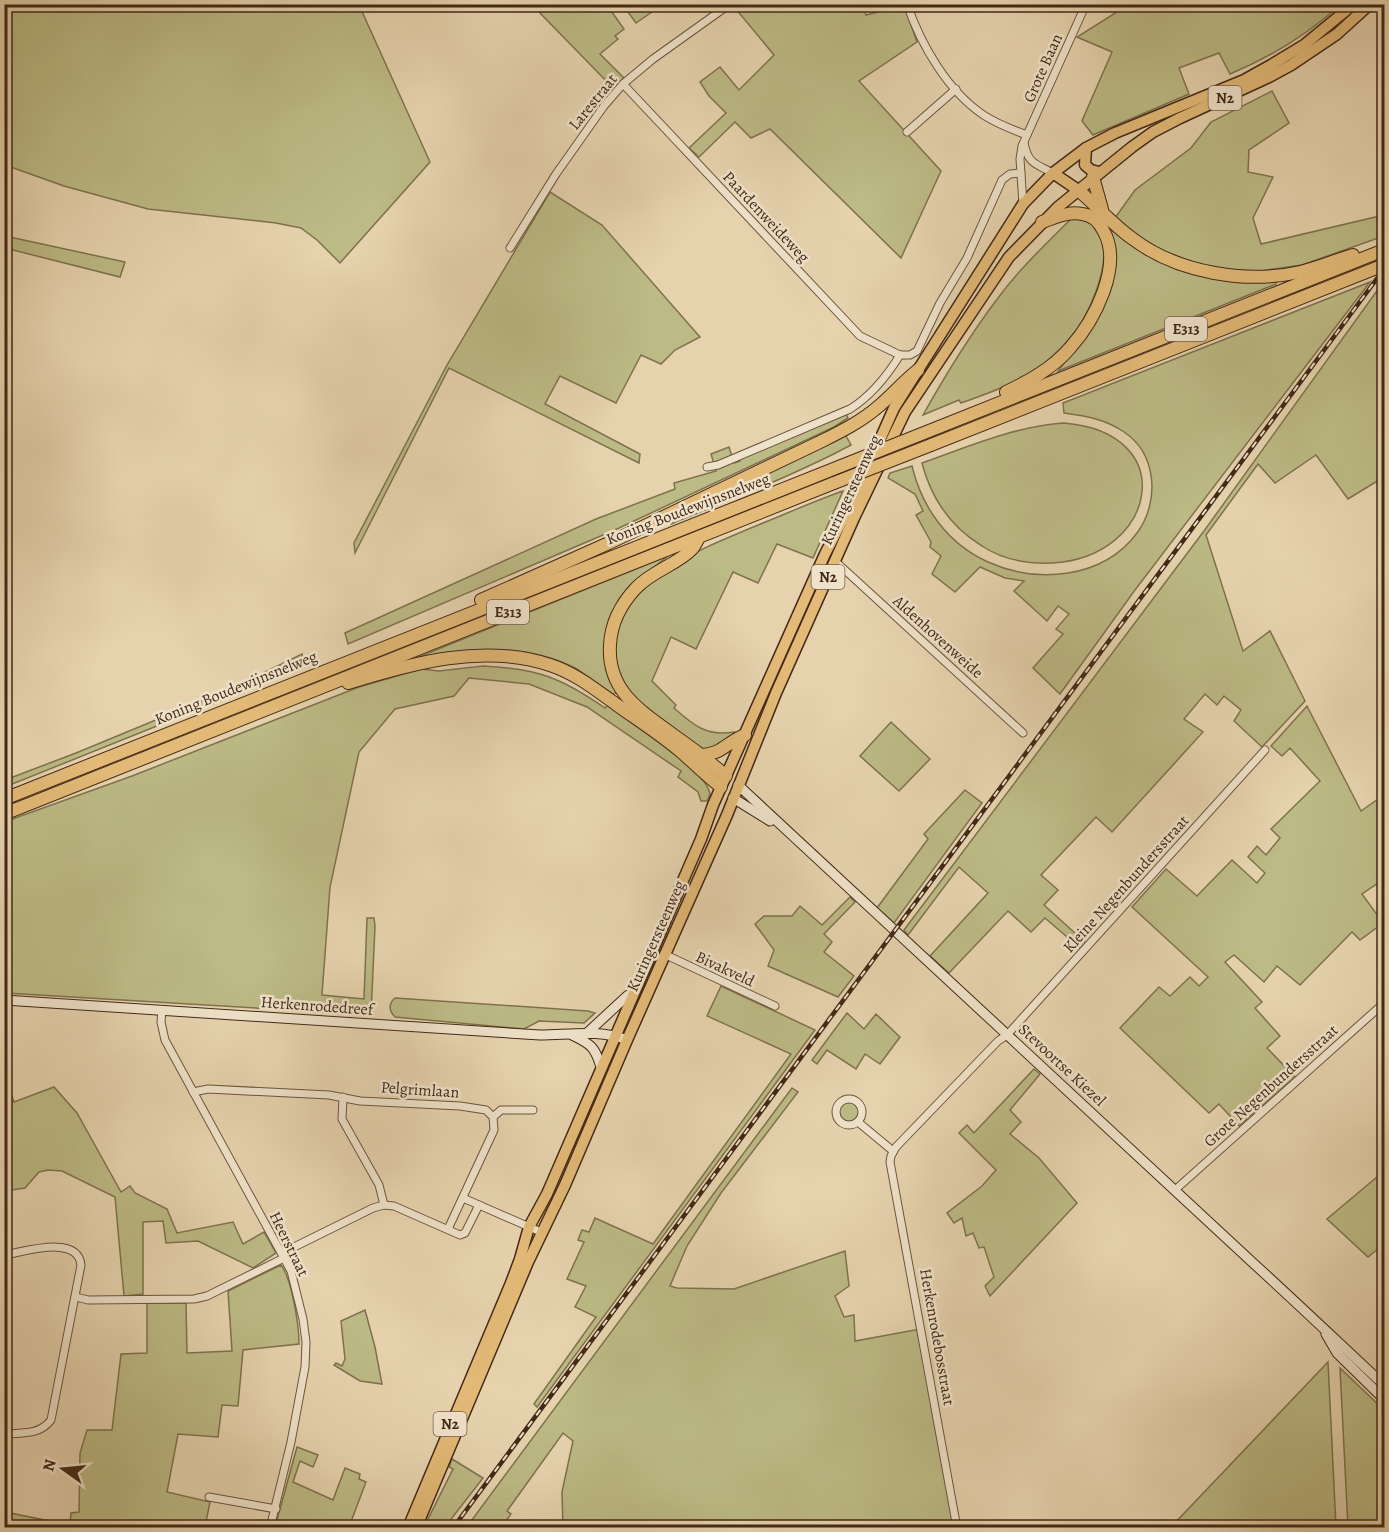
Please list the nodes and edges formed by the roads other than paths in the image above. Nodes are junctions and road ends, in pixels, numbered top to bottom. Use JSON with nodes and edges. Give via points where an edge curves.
{"nodes":[{"id":1,"x":729,"y":4,"type":"edge"},
{"id":2,"x":907,"y":4,"type":"edge"},
{"id":3,"x":1086,"y":4,"type":"edge"},
{"id":4,"x":1354,"y":4,"type":"edge"},
{"id":5,"x":1370,"y":4,"type":"edge"},
{"id":6,"x":623,"y":84,"type":"junction"},
{"id":7,"x":956,"y":88,"type":"junction"},
{"id":8,"x":907,"y":132,"type":"dead end"},
{"id":9,"x":1027,"y":135,"type":"junction"},
{"id":10,"x":1024,"y":143,"type":"junction"},
{"id":11,"x":1086,"y":148,"type":"junction"},
{"id":12,"x":1021,"y":173,"type":"junction"},
{"id":13,"x":1053,"y":173,"type":"junction"},
{"id":14,"x":1096,"y":175,"type":"junction"},
{"id":15,"x":1078,"y":190,"type":"junction"},
{"id":16,"x":1023,"y":204,"type":"junction"},
{"id":17,"x":1103,"y":213,"type":"junction"},
{"id":18,"x":1042,"y":222,"type":"junction"},
{"id":19,"x":510,"y":248,"type":"dead end"},
{"id":20,"x":1381,"y":252,"type":"edge"},
{"id":21,"x":1384,"y":265,"type":"edge"},
{"id":22,"x":900,"y":355,"type":"junction"},
{"id":23,"x":918,"y":370,"type":"junction"},
{"id":24,"x":995,"y":404,"type":"junction"},
{"id":25,"x":707,"y":467,"type":"dead end"},
{"id":26,"x":699,"y":537,"type":"junction"},
{"id":27,"x":835,"y":561,"type":"junction"},
{"id":28,"x":449,"y":621,"type":"junction"},
{"id":29,"x":317,"y":687,"type":"junction"},
{"id":30,"x":1023,"y":733,"type":"dead end"},
{"id":31,"x":745,"y":735,"type":"junction"},
{"id":32,"x":1264,"y":750,"type":"dead end"},
{"id":33,"x":702,"y":755,"type":"junction"},
{"id":34,"x":724,"y":782,"type":"junction"},
{"id":35,"x":738,"y":785,"type":"junction"},
{"id":36,"x":733,"y":798,"type":"junction"},
{"id":37,"x":4,"y":799,"type":"edge"},
{"id":38,"x":4,"y":813,"type":"edge"},
{"id":39,"x":785,"y":830,"type":"junction"},
{"id":40,"x":664,"y":954,"type":"junction"},
{"id":41,"x":633,"y":992,"type":"junction"},
{"id":42,"x":4,"y":1000,"type":"edge"},
{"id":43,"x":1384,"y":1002,"type":"edge"},
{"id":44,"x":775,"y":1006,"type":"dead end"},
{"id":45,"x":162,"y":1010,"type":"junction"},
{"id":46,"x":586,"y":1034,"type":"junction"},
{"id":47,"x":570,"y":1035,"type":"junction"},
{"id":48,"x":615,"y":1035,"type":"junction"},
{"id":49,"x":1007,"y":1035,"type":"junction"},
{"id":50,"x":627,"y":1040,"type":"junction"},
{"id":51,"x":602,"y":1067,"type":"junction"},
{"id":52,"x":193,"y":1092,"type":"junction"},
{"id":53,"x":343,"y":1097,"type":"junction"},
{"id":54,"x":533,"y":1110,"type":"dead end"},
{"id":55,"x":493,"y":1116,"type":"junction"},
{"id":56,"x":858,"y":1122,"type":"junction"},
{"id":57,"x":892,"y":1151,"type":"junction"},
{"id":58,"x":1175,"y":1190,"type":"junction"},
{"id":59,"x":463,"y":1198,"type":"junction"},
{"id":60,"x":384,"y":1205,"type":"junction"},
{"id":61,"x":479,"y":1205,"type":"junction"},
{"id":62,"x":529,"y":1227,"type":"junction"},
{"id":63,"x":448,"y":1229,"type":"junction"},
{"id":64,"x":543,"y":1233,"type":"junction"},
{"id":65,"x":4,"y":1255,"type":"edge"},
{"id":66,"x":283,"y":1255,"type":"junction"},
{"id":67,"x":76,"y":1297,"type":"junction"},
{"id":68,"x":1318,"y":1322,"type":"junction"},
{"id":69,"x":499,"y":1323,"type":"junction"},
{"id":70,"x":1384,"y":1385,"type":"edge"},
{"id":71,"x":1383,"y":1395,"type":"edge"},
{"id":72,"x":4,"y":1434,"type":"edge"},
{"id":73,"x":209,"y":1497,"type":"dead end"},
{"id":74,"x":276,"y":1509,"type":"junction"},
{"id":75,"x":501,"y":1526,"type":"edge"},
{"id":76,"x":270,"y":1527,"type":"edge"},
{"id":77,"x":408,"y":1527,"type":"edge"},
{"id":78,"x":416,"y":1527,"type":"edge"},
{"id":79,"x":488,"y":1527,"type":"edge"},
{"id":80,"x":957,"y":1527,"type":"edge"}],
"edges":[{"from":1,"to":6,"type":"street","name":"Larestraat"},
{"from":2,"to":7,"type":"street","via":[[933,61]]},
{"from":3,"to":9,"type":"street","name":"Grote Baan"},
{"from":4,"to":11,"type":"main road","name":"Kuringersteenweg","number":"N2","via":[[1304,45],[1262,70]]},
{"from":5,"to":14,"type":"main road","name":"Kuringersteenweg","number":"N2","via":[[1291,65],[1153,132]]},
{"from":6,"to":19,"type":"street","name":"Larestraat","via":[[556,174]]},
{"from":6,"to":22,"type":"street","name":"Paardenweideweg","via":[[860,336]]},
{"from":7,"to":8,"type":"street"},
{"from":7,"to":9,"type":"street","via":[[986,116]]},
{"from":9,"to":10,"type":"street","name":"Grote Baan"},
{"from":10,"to":12,"type":"street","name":"Grote Baan"},
{"from":10,"to":13,"type":"street","via":[[1031,161]]},
{"from":11,"to":13,"type":"main road","name":"Kuringersteenweg","number":"N2"},
{"from":11,"to":14,"type":"main road","via":[[1085,165]]},
{"from":12,"to":16,"type":"street","name":"Grote Baan"},
{"from":12,"to":22,"type":"street","via":[[1002,180],[968,258],[917,351]]},
{"from":13,"to":15,"type":"main road"},
{"from":13,"to":16,"type":"main road","name":"Kuringersteenweg","number":"N2"},
{"from":14,"to":15,"type":"main road","name":"Kuringersteenweg","number":"N2"},
{"from":14,"to":17,"type":"highway","via":[[1097,199]]},
{"from":15,"to":17,"type":"highway"},
{"from":15,"to":18,"type":"main road","name":"Kuringersteenweg","number":"N2"},
{"from":16,"to":23,"type":"main road","name":"Kuringersteenweg","number":"N2"},
{"from":17,"to":20,"type":"highway","via":[[1143,246],[1213,273],[1265,276],[1300,272],[1362,252]]},
{"from":18,"to":24,"type":"highway","via":[[1070,213],[1093,218],[1107,236],[1108,277],[1095,311],[1070,349]]},
{"from":18,"to":27,"type":"main road","name":"Kuringersteenweg","number":"N2","via":[[1009,257],[905,412]]},
{"from":20,"to":24,"type":"highway","name":"Koning Boudewijnsnelweg","number":"E313"},
{"from":21,"to":26,"type":"highway","name":"Koning Boudewijnsnelweg","number":"E313","bridge":true},
{"from":22,"to":25,"type":"street","via":[[889,374],[850,409]]},
{"from":23,"to":28,"type":"highway","via":[[853,424],[609,543],[458,610]]},
{"from":23,"to":31,"type":"main road","name":"Kuringersteenweg","number":"N2","via":[[894,408]]},
{"from":24,"to":28,"type":"highway","name":"Koning Boudewijnsnelweg","number":"E313","bridge":true},
{"from":26,"to":29,"type":"highway","name":"Koning Boudewijnsnelweg","number":"E313"},
{"from":26,"to":33,"type":"highway","via":[[692,549],[650,576],[626,598],[611,633],[609,654],[615,677],[627,698]]},
{"from":27,"to":30,"type":"street","name":"Aldenhovenweide"},
{"from":27,"to":35,"type":"main road","name":"Kuringersteenweg","number":"N2"},
{"from":28,"to":37,"type":"highway","name":"Koning Boudewijnsnelweg","number":"E313"},
{"from":29,"to":34,"type":"highway","via":[[340,686],[398,668],[447,659],[502,656],[550,665],[596,690]]},
{"from":29,"to":38,"type":"highway","name":"Koning Boudewijnsnelweg","number":"E313"},
{"from":31,"to":33,"type":"highway","via":[[721,751]]},
{"from":31,"to":34,"type":"main road","name":"Kuringersteenweg","number":"N2"},
{"from":32,"to":49,"type":"street","name":"Kleine Negenbundersstraat"},
{"from":33,"to":34,"type":"highway"},
{"from":34,"to":35,"type":"main road","name":"Stevoortse Kiezel"},
{"from":34,"to":36,"type":"main road","name":"Stevoortse Kiezel"},
{"from":34,"to":41,"type":"main road","name":"Kuringersteenweg","number":"N2"},
{"from":35,"to":36,"type":"main road","name":"Kuringersteenweg","number":"N2"},
{"from":35,"to":39,"type":"main road","name":"Stevoortse Kiezel"},
{"from":36,"to":39,"type":"main road","name":"Stevoortse Kiezel"},
{"from":36,"to":40,"type":"main road","name":"Kuringersteenweg","number":"N2"},
{"from":39,"to":49,"type":"main road","name":"Stevoortse Kiezel"},
{"from":40,"to":44,"type":"street","name":"Bivakveld"},
{"from":40,"to":50,"type":"main road","name":"Kuringersteenweg","number":"N2"},
{"from":41,"to":46,"type":"main road"},
{"from":41,"to":48,"type":"main road","name":"Kuringersteenweg","number":"N2"},
{"from":42,"to":45,"type":"main road","name":"Herkenrodedreef"},
{"from":43,"to":58,"type":"street","name":"Grote Negenbundersstraat"},
{"from":45,"to":47,"type":"main road","name":"Herkenrodedreef"},
{"from":45,"to":52,"type":"street","name":"Heerstraat","via":[[163,1035]]},
{"from":46,"to":47,"type":"main road","name":"Herkenrodedreef"},
{"from":46,"to":48,"type":"main road","name":"Herkenrodedreef"},
{"from":47,"to":51,"type":"main road","via":[[595,1049]]},
{"from":48,"to":50,"type":"main road","name":"Herkenrodedreef"},
{"from":48,"to":51,"type":"main road","name":"Kuringersteenweg","number":"N2"},
{"from":49,"to":57,"type":"street"},
{"from":49,"to":58,"type":"main road","name":"Stevoortse Kiezel"},
{"from":50,"to":64,"type":"main road","name":"Kuringersteenweg","number":"N2"},
{"from":51,"to":62,"type":"main road","name":"Kuringersteenweg","number":"N2"},
{"from":52,"to":53,"type":"street","name":"Pelgrimlaan","via":[[208,1089]]},
{"from":52,"to":66,"type":"street","name":"Heerstraat"},
{"from":53,"to":55,"type":"street","name":"Pelgrimlaan","via":[[474,1107]]},
{"from":53,"to":60,"type":"street","via":[[342,1119],[379,1185]]},
{"from":54,"to":55,"type":"street","via":[[501,1110]]},
{"from":55,"to":59,"type":"street","via":[[494,1130]]},
{"from":56,"to":56,"type":"street","via":[[862,1114],[858,1102],[845,1099],[838,1104],[838,1121],[846,1126]]},
{"from":56,"to":57,"type":"street"},
{"from":57,"to":80,"type":"street","name":"Herkenrodebosstraat","via":[[890,1162]]},
{"from":58,"to":68,"type":"main road","name":"Stevoortse Kiezel"},
{"from":59,"to":61,"type":"street"},
{"from":59,"to":63,"type":"street"},
{"from":60,"to":63,"type":"street"},
{"from":60,"to":66,"type":"street"},
{"from":61,"to":62,"type":"street"},
{"from":61,"to":63,"type":"street","via":[[465,1233],[460,1235]]},
{"from":62,"to":64,"type":"street"},
{"from":62,"to":69,"type":"main road","name":"Kuringersteenweg","number":"N2"},
{"from":64,"to":69,"type":"main road","name":"Kuringersteenweg","number":"N2"},
{"from":65,"to":67,"type":"street","via":[[69,1248],[81,1260]]},
{"from":66,"to":67,"type":"street","via":[[207,1296],[194,1299]]},
{"from":66,"to":74,"type":"street","name":"Heerstraat","via":[[291,1271],[306,1342],[298,1411]]},
{"from":67,"to":72,"type":"street","via":[[51,1420],[35,1431]]},
{"from":68,"to":70,"type":"main road","name":"Stevoortse Kiezel"},
{"from":68,"to":71,"type":"main road","name":"Stevoortse Kiezel","via":[[1337,1353]]},
{"from":69,"to":77,"type":"main road","number":"N2","via":[[450,1423]]},
{"from":69,"to":78,"type":"main road","number":"N2"},
{"from":73,"to":74,"type":"street"},
{"from":74,"to":76,"type":"street","name":"Heerstraat"},
{"from":75,"to":79,"type":"street"}]}
